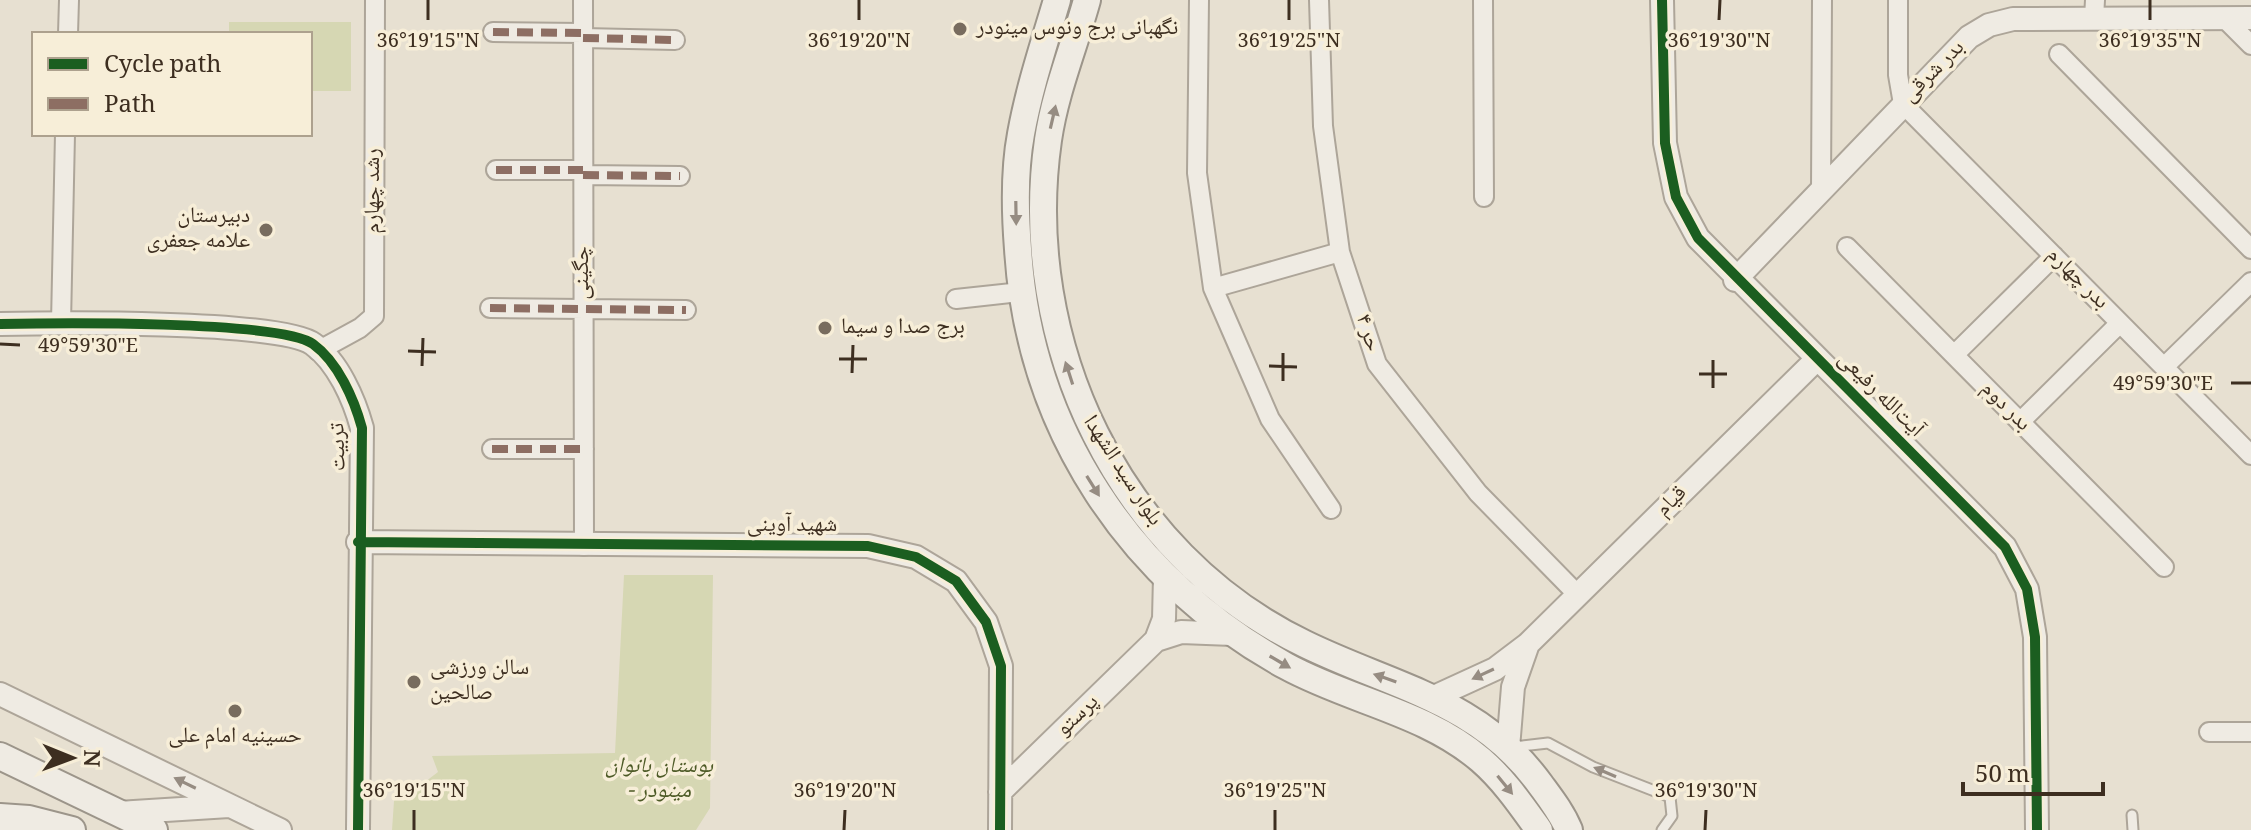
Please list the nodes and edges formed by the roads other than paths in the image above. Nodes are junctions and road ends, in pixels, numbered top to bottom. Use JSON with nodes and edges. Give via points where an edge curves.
{"nodes":[{"id":1,"x":69,"y":0,"type":"edge"},
{"id":2,"x":375,"y":0,"type":"edge"},
{"id":3,"x":583,"y":0,"type":"edge"},
{"id":4,"x":1057,"y":0,"type":"edge"},
{"id":5,"x":1087,"y":0,"type":"edge"},
{"id":6,"x":1199,"y":0,"type":"edge"},
{"id":7,"x":1319,"y":0,"type":"edge"},
{"id":8,"x":1483,"y":0,"type":"edge"},
{"id":9,"x":1662,"y":0,"type":"edge"},
{"id":10,"x":1822,"y":0,"type":"edge"},
{"id":11,"x":1898,"y":0,"type":"edge"},
{"id":12,"x":2094,"y":9,"type":"edge"},
{"id":13,"x":2224,"y":18,"type":"junction"},
{"id":14,"x":2251,"y":18,"type":"edge"},
{"id":15,"x":68,"y":32,"type":"edge"},
{"id":16,"x":493,"y":32,"type":"dead end"},
{"id":17,"x":583,"y":36,"type":"junction"},
{"id":18,"x":675,"y":40,"type":"dead end"},
{"id":19,"x":2251,"y":45,"type":"edge"},
{"id":20,"x":2059,"y":54,"type":"dead end"},
{"id":21,"x":1903,"y":104,"type":"junction"},
{"id":22,"x":65,"y":136,"type":"edge"},
{"id":23,"x":496,"y":170,"type":"dead end"},
{"id":24,"x":583,"y":173,"type":"junction"},
{"id":25,"x":680,"y":176,"type":"dead end"},
{"id":26,"x":1821,"y":190,"type":"junction"},
{"id":27,"x":1484,"y":197,"type":"dead end"},
{"id":28,"x":1847,"y":247,"type":"dead end"},
{"id":29,"x":2251,"y":249,"type":"edge"},
{"id":30,"x":1340,"y":252,"type":"junction"},
{"id":31,"x":2054,"y":256,"type":"junction"},
{"id":32,"x":1047,"y":271,"type":"junction"},
{"id":33,"x":1735,"y":280,"type":"junction"},
{"id":34,"x":2251,"y":282,"type":"edge"},
{"id":35,"x":1020,"y":284,"type":"junction"},
{"id":36,"x":1213,"y":288,"type":"junction"},
{"id":37,"x":956,"y":299,"type":"dead end"},
{"id":38,"x":490,"y":308,"type":"dead end"},
{"id":39,"x":584,"y":308,"type":"junction"},
{"id":40,"x":686,"y":310,"type":"dead end"},
{"id":41,"x":61,"y":323,"type":"junction"},
{"id":42,"x":2120,"y":323,"type":"junction"},
{"id":43,"x":0,"y":324,"type":"edge"},
{"id":44,"x":1057,"y":332,"type":"junction"},
{"id":45,"x":1031,"y":342,"type":"junction"},
{"id":46,"x":318,"y":351,"type":"junction"},
{"id":47,"x":1954,"y":355,"type":"junction"},
{"id":48,"x":1816,"y":360,"type":"junction"},
{"id":49,"x":2164,"y":367,"type":"junction"},
{"id":50,"x":2020,"y":422,"type":"junction"},
{"id":51,"x":492,"y":449,"type":"dead end"},
{"id":52,"x":584,"y":449,"type":"junction"},
{"id":53,"x":2251,"y":455,"type":"edge"},
{"id":54,"x":1331,"y":509,"type":"dead end"},
{"id":55,"x":358,"y":542,"type":"junction"},
{"id":56,"x":584,"y":546,"type":"junction"},
{"id":57,"x":2164,"y":567,"type":"dead end"},
{"id":58,"x":1165,"y":576,"type":"junction"},
{"id":59,"x":1578,"y":595,"type":"junction"},
{"id":60,"x":1232,"y":634,"type":"junction"},
{"id":61,"x":1156,"y":640,"type":"junction"},
{"id":62,"x":1528,"y":644,"type":"junction"},
{"id":63,"x":0,"y":694,"type":"edge"},
{"id":64,"x":1434,"y":697,"type":"junction"},
{"id":65,"x":2209,"y":732,"type":"dead end"},
{"id":66,"x":2251,"y":732,"type":"edge"},
{"id":67,"x":1508,"y":748,"type":"junction"},
{"id":68,"x":0,"y":756,"type":"edge"},
{"id":69,"x":1000,"y":792,"type":"junction"},
{"id":70,"x":231,"y":805,"type":"junction"},
{"id":71,"x":118,"y":813,"type":"junction"},
{"id":72,"x":2132,"y":815,"type":"dead end"},
{"id":73,"x":0,"y":817,"type":"edge"},
{"id":74,"x":72,"y":830,"type":"edge"},
{"id":75,"x":154,"y":830,"type":"edge"},
{"id":76,"x":280,"y":830,"type":"edge"},
{"id":77,"x":358,"y":830,"type":"edge"},
{"id":78,"x":1000,"y":830,"type":"edge"},
{"id":79,"x":1539,"y":830,"type":"edge"},
{"id":80,"x":1569,"y":830,"type":"edge"},
{"id":81,"x":1662,"y":830,"type":"edge"},
{"id":82,"x":2037,"y":830,"type":"edge"},
{"id":83,"x":2133,"y":830,"type":"edge"}],
"edges":[{"from":1,"to":15,"type":"street"},
{"from":2,"to":46,"type":"street","name":"رشد چهارم","via":[[374,316]]},
{"from":3,"to":17,"type":"street","name":"چگینی"},
{"from":4,"to":35,"type":"main road","name":"بلوار سید الشهدا","one_way":true,"via":[[1020,135],[1015,207]]},
{"from":32,"to":5,"type":"main road","name":"بلوار سید الشهدا","one_way":true,"via":[[1043,207],[1048,139]]},
{"from":6,"to":36,"type":"street","via":[[1197,173]]},
{"from":7,"to":30,"type":"street","name":"حر ۴","via":[[1323,126]]},
{"from":8,"to":27,"type":"street"},
{"from":9,"to":33,"type":"street","name":"آیت‌الله رفیعی","via":[[1665,143],[1676,197],[1698,238]]},
{"from":10,"to":26,"type":"street"},
{"from":11,"to":21,"type":"street"},
{"from":12,"to":13,"type":"street","name":"بدر شرقی"},
{"from":12,"to":21,"type":"street","name":"بدر شرقی","via":[[1989,25],[1969,37]]},
{"from":13,"to":14,"type":"street","name":"بدر شرقی"},
{"from":13,"to":19,"type":"street"},
{"from":16,"to":17,"type":"street"},
{"from":17,"to":18,"type":"street"},
{"from":17,"to":24,"type":"street","name":"چگینی"},
{"from":20,"to":29,"type":"street"},
{"from":21,"to":26,"type":"street","name":"بدر شرقی"},
{"from":21,"to":31,"type":"street","name":"بدر چهارم"},
{"from":22,"to":41,"type":"street"},
{"from":23,"to":24,"type":"street"},
{"from":24,"to":25,"type":"street"},
{"from":24,"to":39,"type":"street","name":"چگینی"},
{"from":26,"to":33,"type":"street","name":"بدر شرقی"},
{"from":28,"to":47,"type":"street","name":"بدر دوم"},
{"from":30,"to":36,"type":"street"},
{"from":30,"to":59,"type":"street","name":"حر ۴","via":[[1377,364],[1478,493]]},
{"from":31,"to":42,"type":"street","name":"بدر چهارم"},
{"from":31,"to":47,"type":"street"},
{"from":32,"to":35,"type":"main road","via":[[1035,289]]},
{"from":32,"to":44,"type":"main road","name":"بلوار سید الشهدا"},
{"from":33,"to":48,"type":"street","name":"آیت‌الله رفیعی"},
{"from":34,"to":49,"type":"street"},
{"from":35,"to":37,"type":"street"},
{"from":35,"to":45,"type":"main road","name":"بلوار سید الشهدا"},
{"from":36,"to":54,"type":"street","via":[[1270,419]]},
{"from":38,"to":39,"type":"street"},
{"from":39,"to":40,"type":"street"},
{"from":39,"to":52,"type":"street","name":"چگینی"},
{"from":41,"to":43,"type":"street","name":"تربیت"},
{"from":41,"to":46,"type":"street","name":"تربیت","via":[[264,330],[312,343]]},
{"from":42,"to":49,"type":"street","name":"بدر چهارم"},
{"from":42,"to":50,"type":"street"},
{"from":44,"to":45,"type":"main road","via":[[1040,323]]},
{"from":64,"to":44,"type":"main road","name":"بلوار سید الشهدا","one_way":true,"via":[[1302,643],[1248,611],[1202,573],[1156,528],[1121,478],[1083,411]]},
{"from":45,"to":58,"type":"main road","name":"بلوار سید الشهدا","one_way":true,"via":[[1071,451],[1135,546]]},
{"from":46,"to":55,"type":"street","name":"تربیت","via":[[356,404],[362,428]]},
{"from":47,"to":50,"type":"street","name":"بدر دوم"},
{"from":48,"to":59,"type":"street","name":"قیام"},
{"from":48,"to":82,"type":"street","name":"آیت‌الله رفیعی","via":[[2005,547],[2027,589],[2035,637]]},
{"from":49,"to":53,"type":"street","name":"بدر چهارم"},
{"from":50,"to":57,"type":"street","name":"بدر دوم"},
{"from":51,"to":52,"type":"street"},
{"from":52,"to":56,"type":"street","name":"چگینی"},
{"from":55,"to":56,"type":"street","name":"شهید آوینی"},
{"from":55,"to":77,"type":"street","name":"تربیت"},
{"from":56,"to":69,"type":"street","name":"شهید آوینی","via":[[868,546],[916,557],[956,581],[986,622],[1001,666]]},
{"from":58,"to":60,"type":"main road","name":"بلوار سید الشهدا"},
{"from":58,"to":61,"type":"street","via":[[1164,619]]},
{"from":59,"to":62,"type":"street","name":"قیام"},
{"from":60,"to":61,"type":"street","via":[[1181,632]]},
{"from":60,"to":79,"type":"main road","name":"بلوار سید الشهدا","one_way":true,"via":[[1347,695],[1429,725],[1456,741],[1502,780]]},
{"from":61,"to":69,"type":"street","name":"پرستو"},
{"from":62,"to":64,"type":"street","name":"قیام","one_way":true,"via":[[1495,669]]},
{"from":62,"to":67,"type":"street","name":"قیام","via":[[1513,687]]},
{"from":70,"to":63,"type":"street","one_way":true},
{"from":64,"to":67,"type":"main road","name":"بلوار سید الشهدا"},
{"from":65,"to":66,"type":"street"},
{"from":67,"to":80,"type":"main road","name":"بلوار سید الشهدا","via":[[1523,761]]},
{"from":81,"to":67,"type":"lane","one_way":true,"via":[[1672,816],[1670,797],[1548,743]]},
{"from":68,"to":71,"type":"main road"},
{"from":69,"to":78,"type":"street","name":"شهید آوینی"},
{"from":70,"to":71,"type":"street"},
{"from":70,"to":76,"type":"street"},
{"from":71,"to":75,"type":"main road"},
{"from":72,"to":83,"type":"lane"},
{"from":73,"to":74,"type":"main road"}]}
